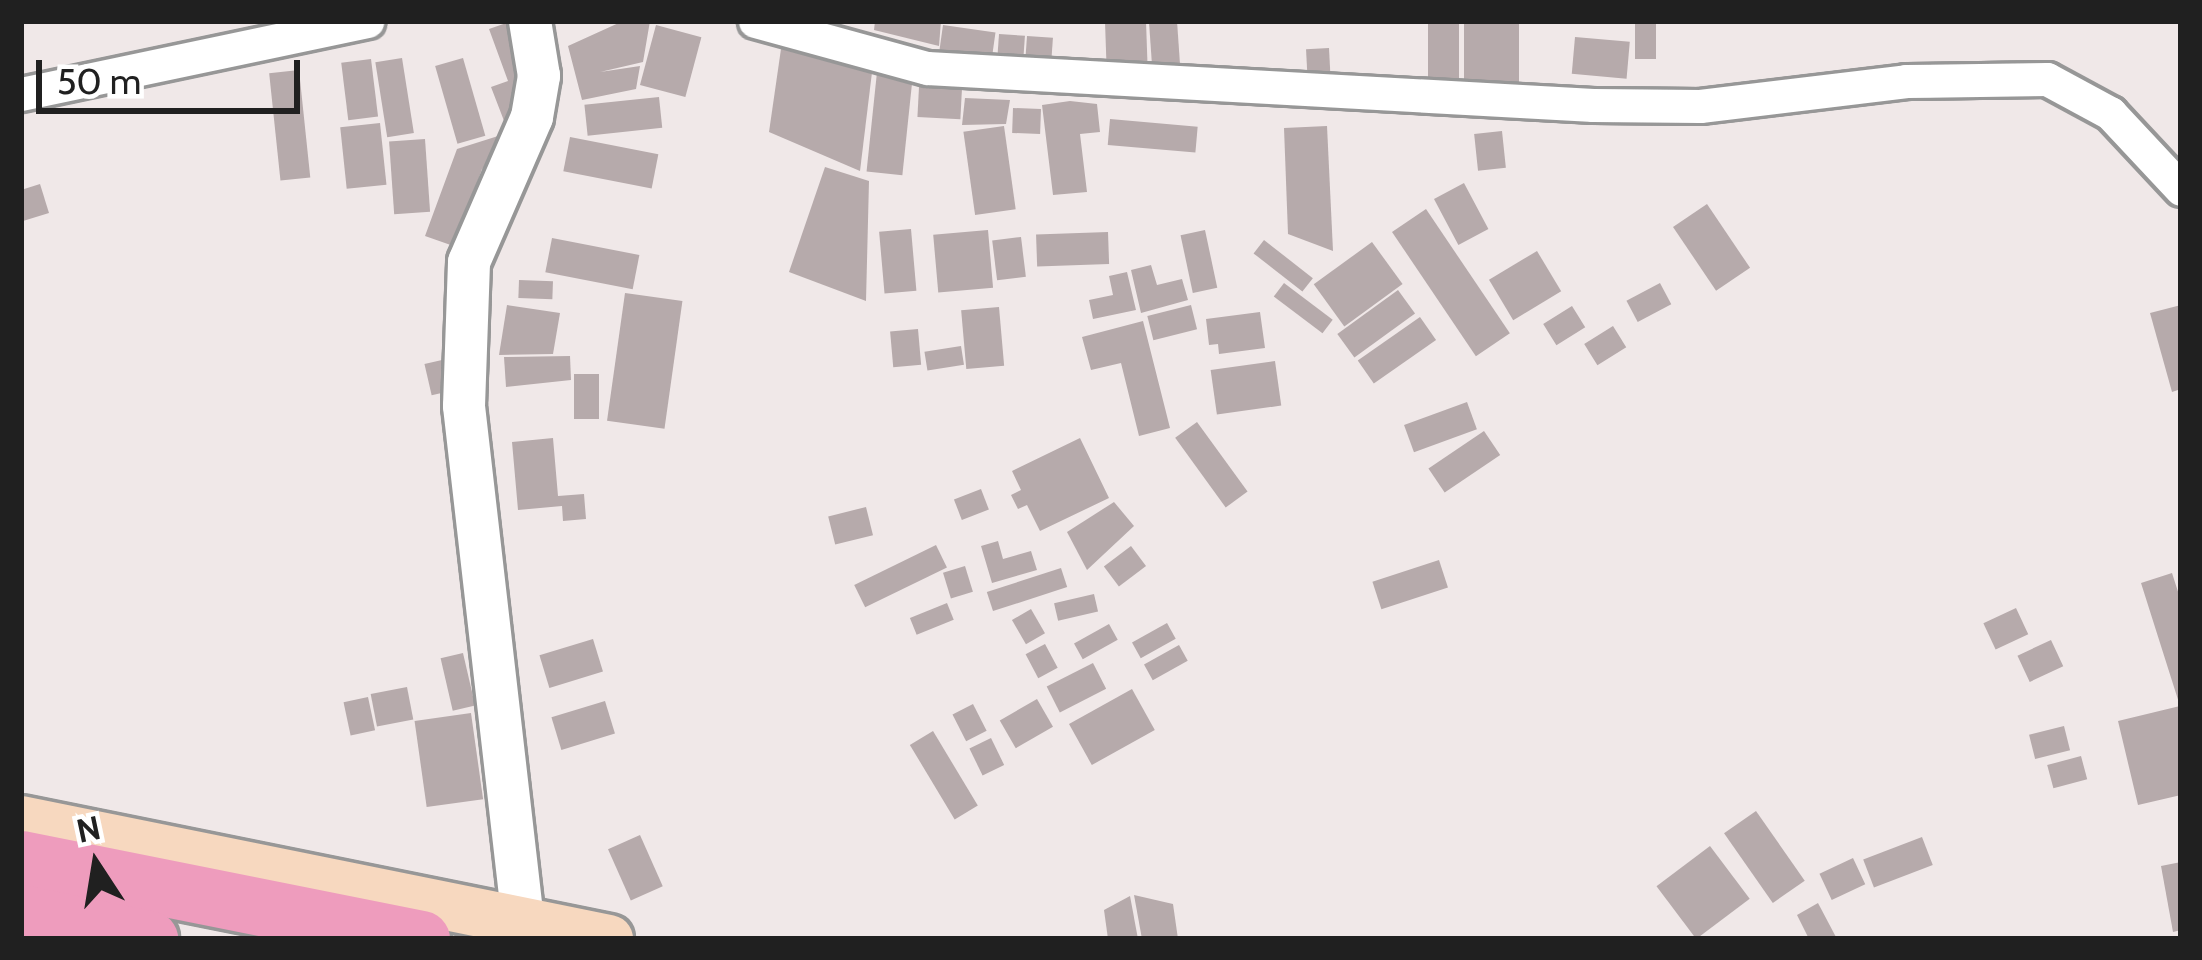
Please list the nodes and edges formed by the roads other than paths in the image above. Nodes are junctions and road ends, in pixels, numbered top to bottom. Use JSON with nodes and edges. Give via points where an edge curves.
{"nodes":[{"id":1,"x":367,"y":21,"type":"edge"},
{"id":2,"x":530,"y":21,"type":"edge"},
{"id":3,"x":755,"y":21,"type":"edge"},
{"id":4,"x":21,"y":94,"type":"edge"},
{"id":5,"x":2181,"y":190,"type":"edge"},
{"id":6,"x":21,"y":820,"type":"edge"},
{"id":7,"x":21,"y":859,"type":"edge"},
{"id":8,"x":21,"y":913,"type":"edge"},
{"id":9,"x":523,"y":920,"type":"junction"},
{"id":10,"x":149,"y":939,"type":"edge"},
{"id":11,"x":421,"y":939,"type":"edge"},
{"id":12,"x":609,"y":939,"type":"edge"}],
"edges":[{"from":1,"to":4,"type":"street"},
{"from":2,"to":9,"type":"street","via":[[539,76],[532,117],[469,262],[464,406]]},
{"from":3,"to":5,"type":"street","via":[[927,68],[1593,105],[1700,106],[1906,81],[2047,79],[2110,113]]},
{"from":6,"to":9,"type":"main road"},
{"from":7,"to":11,"type":"highway"},
{"from":8,"to":10,"type":"highway"},
{"from":9,"to":12,"type":"main road"}]}
